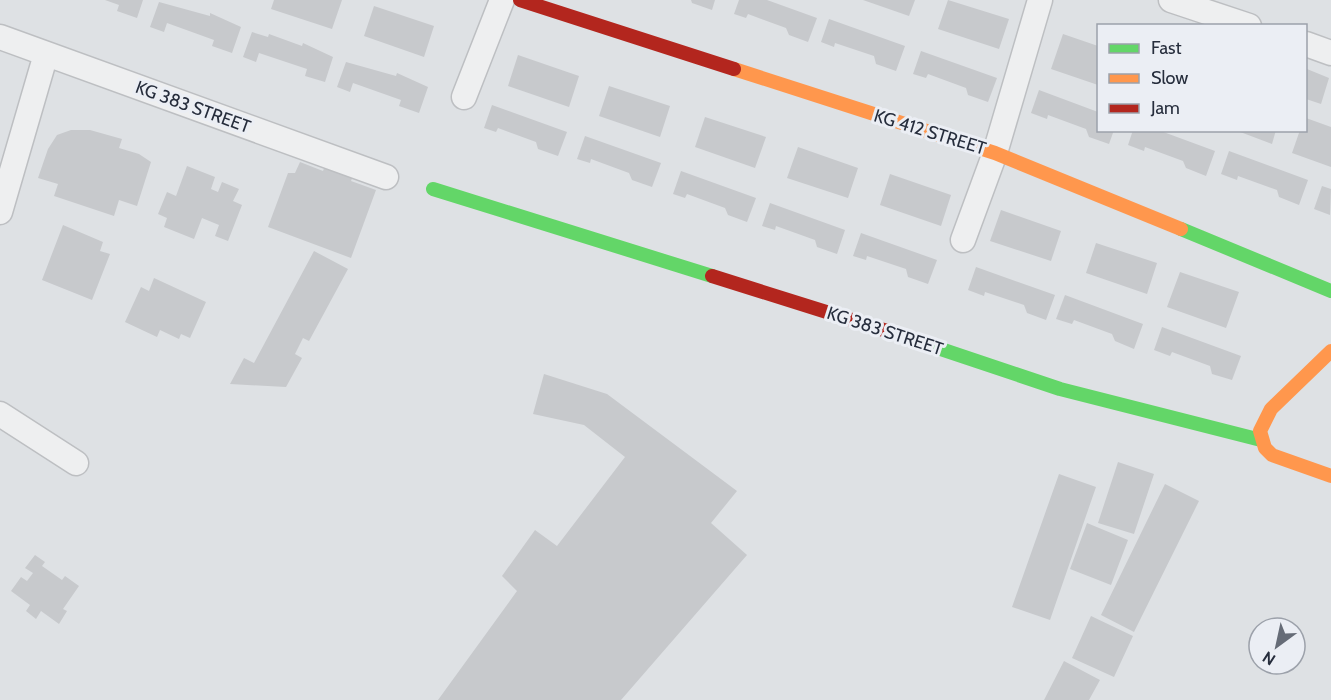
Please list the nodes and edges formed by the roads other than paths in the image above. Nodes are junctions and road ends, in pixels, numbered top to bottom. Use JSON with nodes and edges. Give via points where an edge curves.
{"nodes":[{"id":1,"x":502,"y":0,"type":"edge"},
{"id":2,"x":520,"y":0,"type":"edge"},
{"id":3,"x":1040,"y":0,"type":"edge"},
{"id":4,"x":1171,"y":0,"type":"edge"},
{"id":5,"x":1243,"y":24,"type":"edge"},
{"id":6,"x":0,"y":38,"type":"edge"},
{"id":7,"x":1307,"y":45,"type":"edge"},
{"id":8,"x":1331,"y":52,"type":"edge"},
{"id":9,"x":46,"y":54,"type":"junction"},
{"id":10,"x":464,"y":97,"type":"dead end"},
{"id":11,"x":995,"y":153,"type":"junction"},
{"id":12,"x":386,"y":177,"type":"dead end"},
{"id":13,"x":433,"y":189,"type":"dead end"},
{"id":14,"x":0,"y":212,"type":"edge"},
{"id":15,"x":963,"y":240,"type":"dead end"},
{"id":16,"x":1331,"y":291,"type":"edge"},
{"id":17,"x":1331,"y":351,"type":"edge"},
{"id":18,"x":0,"y":414,"type":"edge"},
{"id":19,"x":1261,"y":440,"type":"junction"},
{"id":20,"x":76,"y":463,"type":"dead end"},
{"id":21,"x":1331,"y":476,"type":"edge"}],
"edges":[{"from":1,"to":10,"type":"street"},
{"from":2,"to":11,"type":"street","name":"KG 412 STREET"},
{"from":3,"to":11,"type":"street"},
{"from":4,"to":5,"type":"street"},
{"from":6,"to":9,"type":"street","name":"KG 383 STREET"},
{"from":7,"to":8,"type":"street"},
{"from":9,"to":12,"type":"street","name":"KG 383 STREET"},
{"from":9,"to":14,"type":"street"},
{"from":11,"to":15,"type":"street"},
{"from":11,"to":16,"type":"street","name":"KG 412 STREET"},
{"from":13,"to":19,"type":"street","name":"KG 383 STREET","via":[[926,343],[1060,389]]},
{"from":17,"to":19,"type":"street","via":[[1271,409],[1260,431]]},
{"from":18,"to":20,"type":"street"},
{"from":19,"to":21,"type":"street","name":"KG 383 STREET","via":[[1272,455]]}]}
